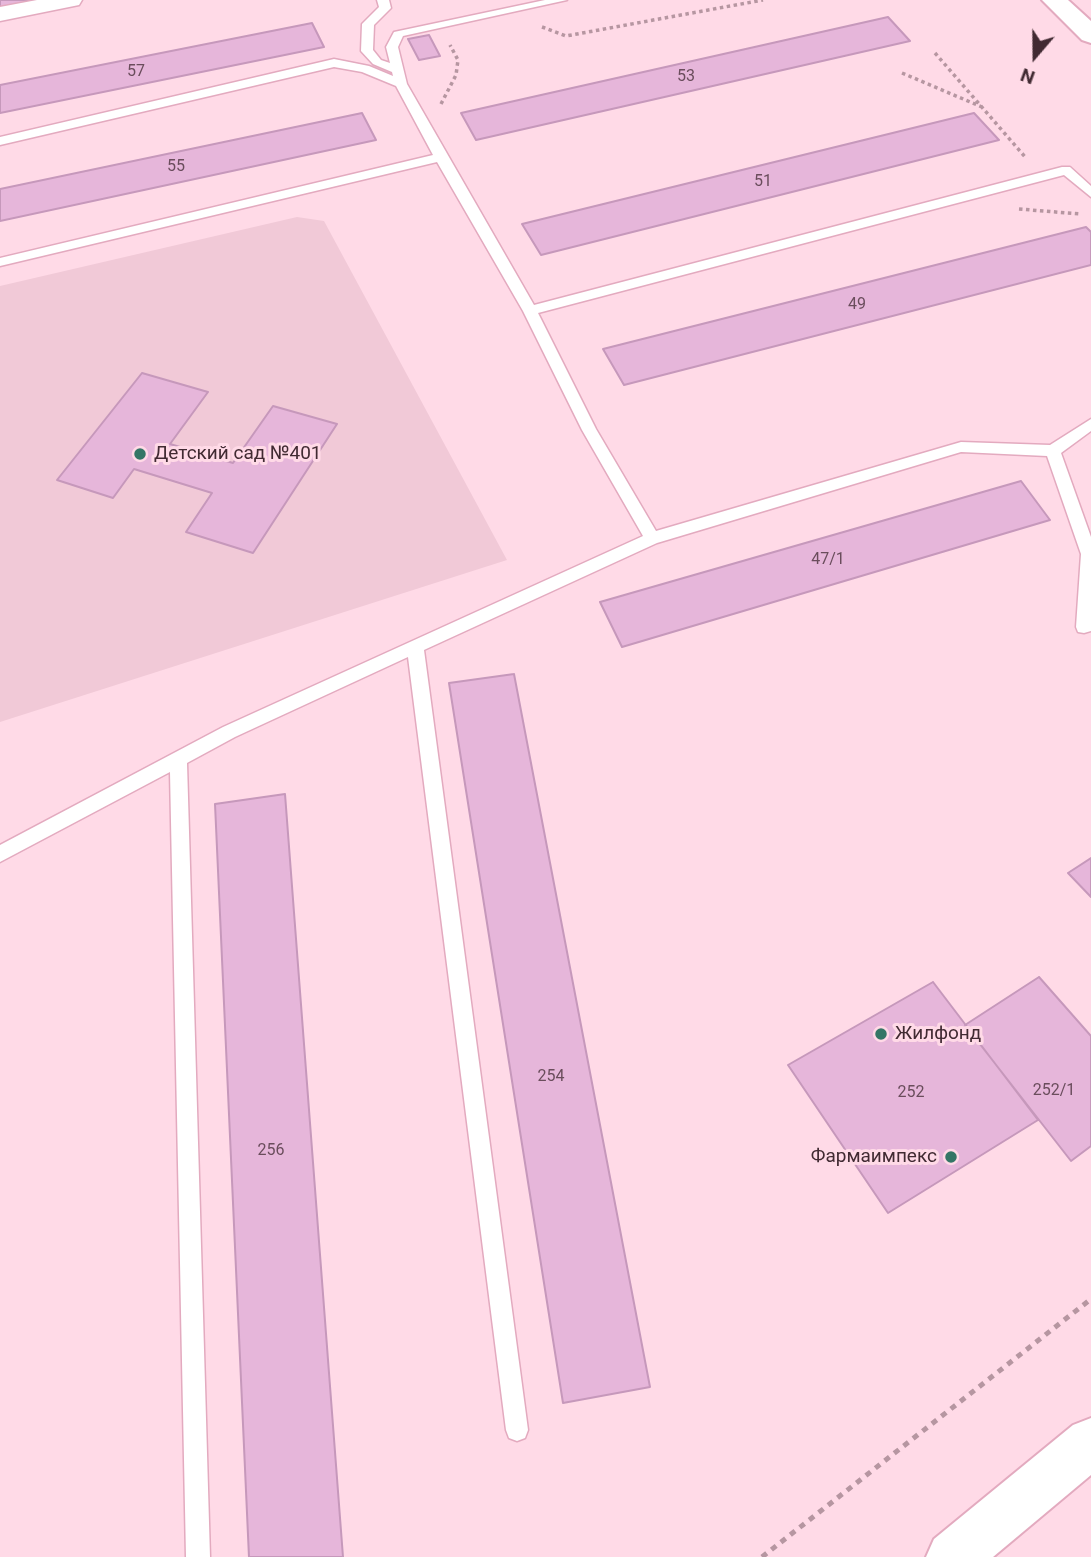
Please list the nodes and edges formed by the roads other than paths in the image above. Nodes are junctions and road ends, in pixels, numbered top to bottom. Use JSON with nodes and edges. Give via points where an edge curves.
{"nodes":[{"id":1,"x":71,"y":0,"type":"edge"},
{"id":2,"x":383,"y":0,"type":"edge"},
{"id":3,"x":561,"y":0,"type":"edge"},
{"id":4,"x":1054,"y":0,"type":"edge"},
{"id":5,"x":0,"y":14,"type":"edge"},
{"id":6,"x":1091,"y":34,"type":"edge"},
{"id":7,"x":398,"y":70,"type":"junction"},
{"id":8,"x":401,"y":84,"type":"junction"},
{"id":9,"x":0,"y":141,"type":"edge"},
{"id":10,"x":441,"y":157,"type":"junction"},
{"id":11,"x":1091,"y":192,"type":"edge"},
{"id":12,"x":0,"y":262,"type":"edge"},
{"id":13,"x":530,"y":310,"type":"junction"},
{"id":14,"x":1091,"y":424,"type":"edge"},
{"id":15,"x":1053,"y":451,"type":"junction"},
{"id":16,"x":652,"y":538,"type":"junction"},
{"id":17,"x":1088,"y":631,"type":"edge"},
{"id":18,"x":415,"y":646,"type":"junction"},
{"id":19,"x":178,"y":759,"type":"junction"},
{"id":20,"x":0,"y":854,"type":"edge"},
{"id":21,"x":517,"y":1430,"type":"dead end"},
{"id":22,"x":1091,"y":1443,"type":"edge"},
{"id":23,"x":198,"y":1557,"type":"edge"},
{"id":24,"x":952,"y":1557,"type":"edge"}],
"edges":[{"from":1,"to":5,"type":"street"},
{"from":2,"to":7,"type":"lane","via":[[385,8],[368,24],[367,51],[377,62]]},
{"from":3,"to":7,"type":"lane","via":[[398,34],[392,47]]},
{"from":4,"to":6,"type":"main road"},
{"from":7,"to":8,"type":"lane"},
{"from":8,"to":9,"type":"lane","via":[[365,69],[334,64]]},
{"from":8,"to":10,"type":"lane"},
{"from":10,"to":12,"type":"lane"},
{"from":10,"to":13,"type":"lane"},
{"from":11,"to":13,"type":"lane","via":[[1066,170]]},
{"from":13,"to":16,"type":"lane","via":[[589,430]]},
{"from":14,"to":15,"type":"lane"},
{"from":15,"to":16,"type":"lane","via":[[961,447]]},
{"from":15,"to":17,"type":"lane","via":[[1089,554]]},
{"from":16,"to":18,"type":"lane"},
{"from":18,"to":19,"type":"lane"},
{"from":18,"to":21,"type":"lane"},
{"from":19,"to":20,"type":"lane"},
{"from":19,"to":23,"type":"lane"},
{"from":22,"to":24,"type":"main road"}]}
